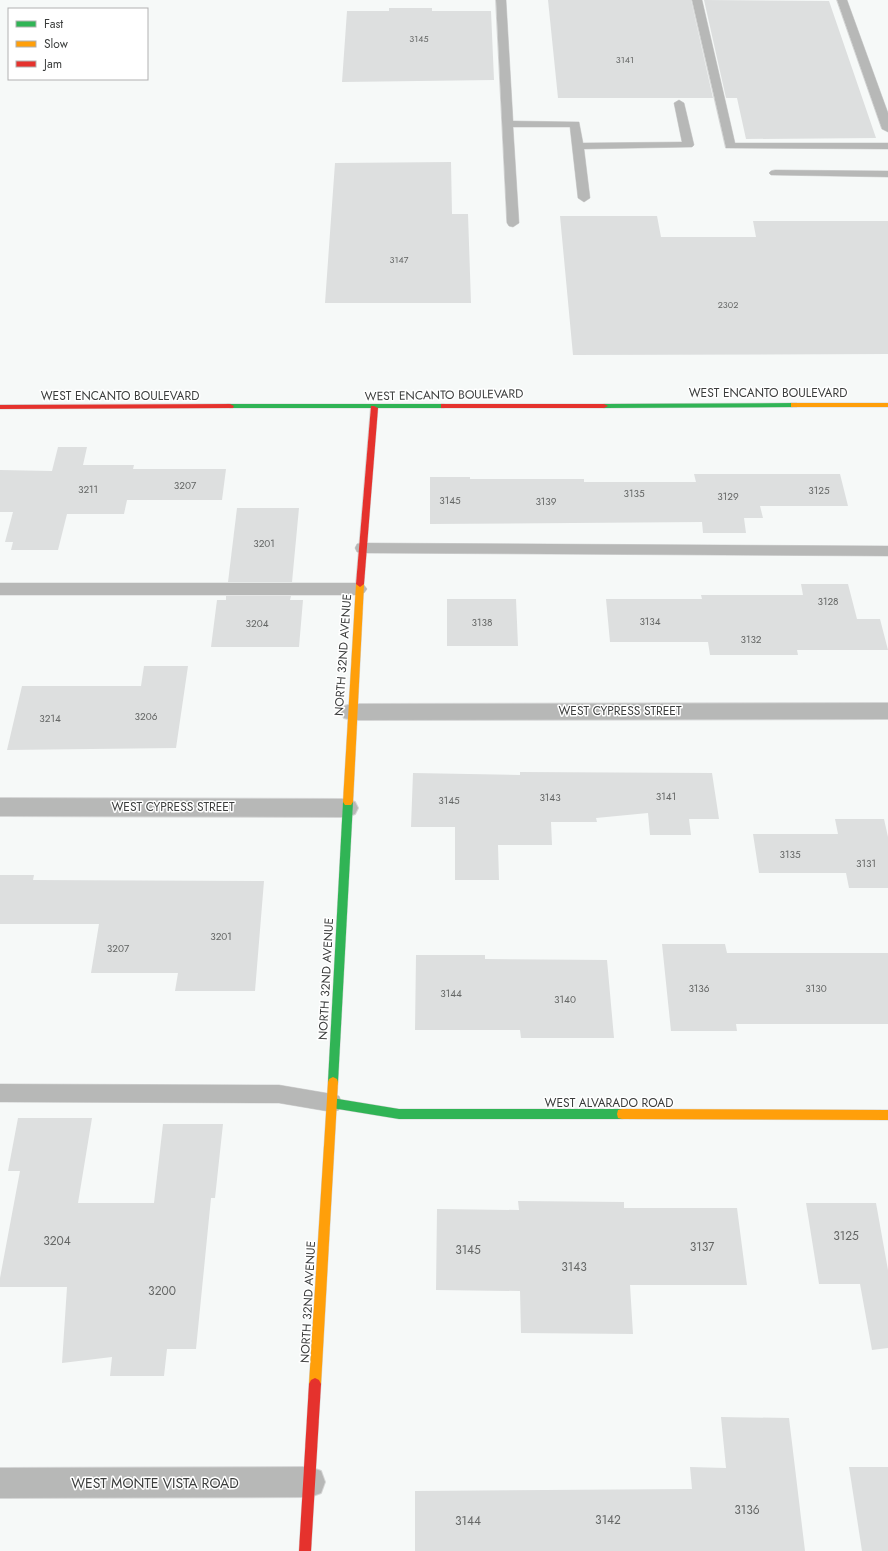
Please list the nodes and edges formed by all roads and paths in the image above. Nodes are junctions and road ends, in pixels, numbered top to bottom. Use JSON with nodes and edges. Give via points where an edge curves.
{"nodes":[{"id":1,"x":501,"y":0,"type":"edge"},
{"id":2,"x":697,"y":0,"type":"edge"},
{"id":3,"x":842,"y":0,"type":"edge"},
{"id":4,"x":679,"y":103,"type":"dead end"},
{"id":5,"x":508,"y":124,"type":"junction"},
{"id":6,"x":888,"y":129,"type":"edge"},
{"id":7,"x":577,"y":146,"type":"junction"},
{"id":8,"x":888,"y":146,"type":"edge"},
{"id":9,"x":775,"y":173,"type":"dead end"},
{"id":10,"x":888,"y":174,"type":"edge"},
{"id":11,"x":584,"y":198,"type":"dead end"},
{"id":12,"x":513,"y":223,"type":"dead end"},
{"id":13,"x":888,"y":405,"type":"edge"},
{"id":14,"x":0,"y":408,"type":"edge"},
{"id":15,"x":374,"y":408,"type":"junction"},
{"id":16,"x":362,"y":548,"type":"junction"},
{"id":17,"x":888,"y":551,"type":"edge"},
{"id":18,"x":0,"y":589,"type":"edge"},
{"id":19,"x":360,"y":589,"type":"junction"},
{"id":20,"x":888,"y":711,"type":"edge"},
{"id":21,"x":352,"y":712,"type":"junction"},
{"id":22,"x":0,"y":807,"type":"edge"},
{"id":23,"x":347,"y":808,"type":"junction"},
{"id":24,"x":0,"y":1093,"type":"edge"},
{"id":25,"x":332,"y":1103,"type":"junction"},
{"id":26,"x":888,"y":1115,"type":"edge"},
{"id":27,"x":310,"y":1482,"type":"junction"},
{"id":28,"x":0,"y":1483,"type":"edge"},
{"id":29,"x":305,"y":1551,"type":"edge"}],
"edges":[{"from":1,"to":5,"type":"lane"},
{"from":2,"to":8,"type":"lane","via":[[730,146]]},
{"from":3,"to":6,"type":"lane"},
{"from":4,"to":7,"type":"lane","via":[[688,145]]},
{"from":5,"to":7,"type":"lane","via":[[575,124]]},
{"from":5,"to":12,"type":"lane"},
{"from":7,"to":11,"type":"lane"},
{"from":9,"to":10,"type":"lane"},
{"from":13,"to":15,"type":"street","name":"WEST ENCANTO BOULEVARD","via":[[530,405]]},
{"from":14,"to":15,"type":"street","name":"WEST ENCANTO BOULEVARD"},
{"from":15,"to":16,"type":"street","name":"NORTH 32ND AVENUE"},
{"from":16,"to":17,"type":"lane"},
{"from":16,"to":19,"type":"street","name":"NORTH 32ND AVENUE"},
{"from":18,"to":19,"type":"lane"},
{"from":19,"to":21,"type":"street","name":"NORTH 32ND AVENUE"},
{"from":20,"to":21,"type":"street","name":"WEST CYPRESS STREET"},
{"from":21,"to":23,"type":"street","name":"NORTH 32ND AVENUE"},
{"from":22,"to":23,"type":"street","name":"WEST CYPRESS STREET"},
{"from":23,"to":25,"type":"street","name":"NORTH 32ND AVENUE"},
{"from":24,"to":25,"type":"lane","via":[[280,1094]]},
{"from":25,"to":26,"type":"street","name":"WEST ALVARADO ROAD","via":[[399,1114]]},
{"from":25,"to":27,"type":"street","name":"NORTH 32ND AVENUE"},
{"from":27,"to":28,"type":"street","name":"WEST MONTE VISTA ROAD"},
{"from":27,"to":29,"type":"street","name":"NORTH 32ND AVENUE"}]}
